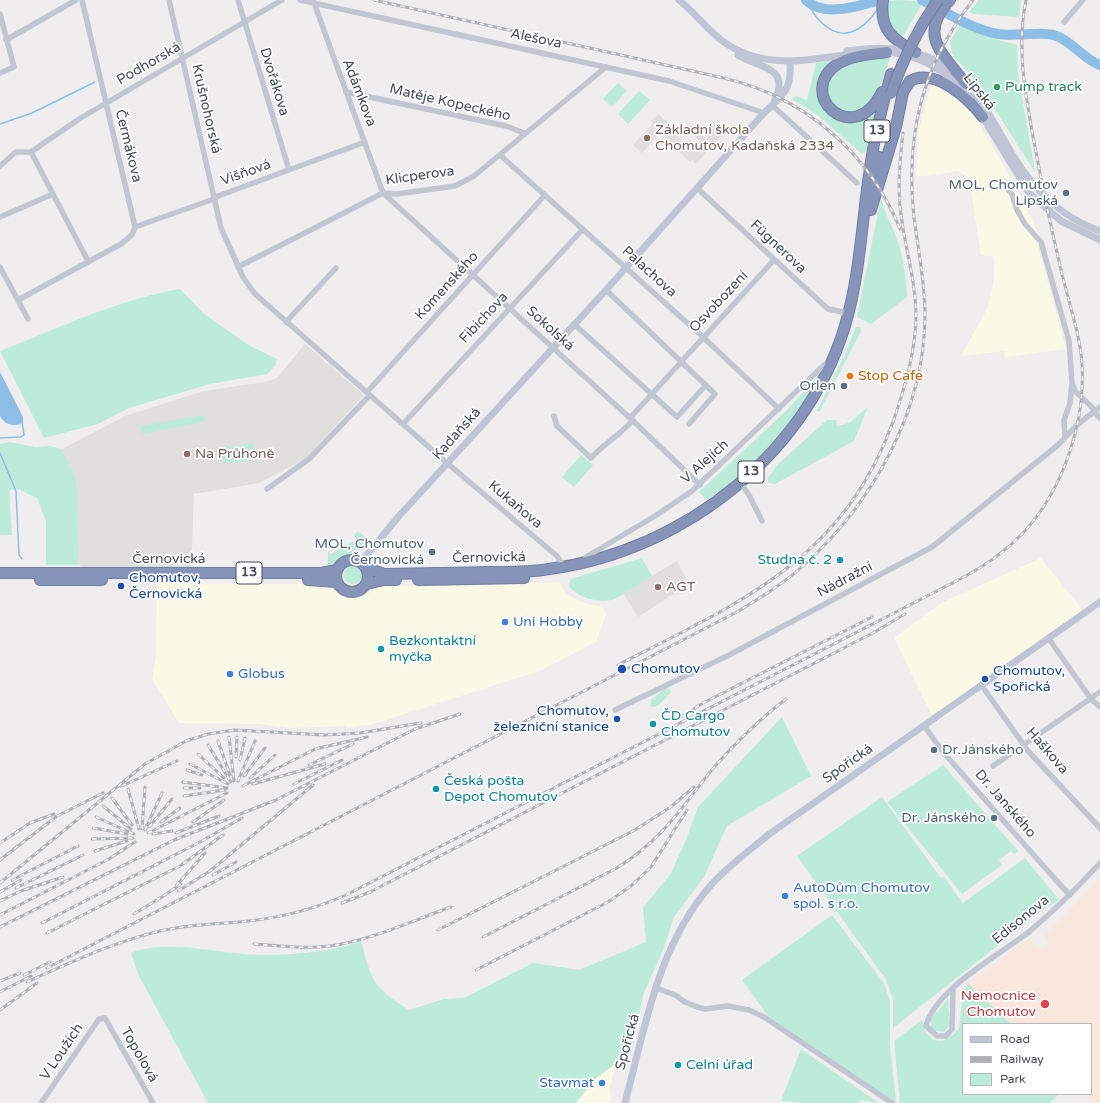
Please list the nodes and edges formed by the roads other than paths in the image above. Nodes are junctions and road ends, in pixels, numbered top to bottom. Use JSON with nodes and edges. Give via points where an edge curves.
{"nodes":[{"id":1,"x":76,"y":0,"type":"edge"},
{"id":2,"x":82,"y":0,"type":"edge"},
{"id":3,"x":169,"y":0,"type":"edge"},
{"id":4,"x":238,"y":0,"type":"edge"},
{"id":5,"x":282,"y":0,"type":"edge"},
{"id":6,"x":300,"y":0,"type":"edge"},
{"id":7,"x":679,"y":0,"type":"edge"},
{"id":8,"x":930,"y":0,"type":"edge"},
{"id":9,"x":938,"y":0,"type":"edge"},
{"id":10,"x":950,"y":0,"type":"edge"},
{"id":11,"x":1083,"y":0,"type":"edge"},
{"id":12,"x":312,"y":1,"type":"edge"},
{"id":13,"x":882,"y":5,"type":"edge"},
{"id":14,"x":0,"y":14,"type":"edge"},
{"id":15,"x":244,"y":22,"type":"junction"},
{"id":16,"x":1064,"y":22,"type":"dead end"},
{"id":17,"x":720,"y":39,"type":"junction"},
{"id":18,"x":6,"y":40,"type":"junction"},
{"id":19,"x":887,"y":52,"type":"junction"},
{"id":20,"x":916,"y":53,"type":"junction"},
{"id":21,"x":182,"y":59,"type":"junction"},
{"id":22,"x":790,"y":61,"type":"junction"},
{"id":23,"x":606,"y":67,"type":"junction"},
{"id":24,"x":0,"y":73,"type":"edge"},
{"id":25,"x":891,"y":74,"type":"junction"},
{"id":26,"x":966,"y":84,"type":"junction"},
{"id":27,"x":346,"y":92,"type":"junction"},
{"id":28,"x":106,"y":104,"type":"junction"},
{"id":29,"x":772,"y":105,"type":"junction"},
{"id":30,"x":764,"y":113,"type":"junction"},
{"id":31,"x":983,"y":117,"type":"junction"},
{"id":32,"x":524,"y":133,"type":"junction"},
{"id":33,"x":365,"y":142,"type":"junction"},
{"id":34,"x":31,"y":152,"type":"junction"},
{"id":35,"x":500,"y":155,"type":"junction"},
{"id":36,"x":0,"y":166,"type":"edge"},
{"id":37,"x":289,"y":170,"type":"junction"},
{"id":38,"x":857,"y":183,"type":"dead end"},
{"id":39,"x":1002,"y":183,"type":"dead end"},
{"id":40,"x":697,"y":188,"type":"junction"},
{"id":41,"x":383,"y":193,"type":"junction"},
{"id":42,"x":53,"y":194,"type":"junction"},
{"id":43,"x":545,"y":195,"type":"junction"},
{"id":44,"x":214,"y":199,"type":"junction"},
{"id":45,"x":871,"y":210,"type":"junction"},
{"id":46,"x":0,"y":217,"type":"edge"},
{"id":47,"x":135,"y":226,"type":"junction"},
{"id":48,"x":583,"y":228,"type":"junction"},
{"id":49,"x":1100,"y":231,"type":"edge"},
{"id":50,"x":1100,"y":240,"type":"edge"},
{"id":51,"x":774,"y":260,"type":"junction"},
{"id":52,"x":88,"y":261,"type":"junction"},
{"id":53,"x":0,"y":267,"type":"edge"},
{"id":54,"x":238,"y":267,"type":"junction"},
{"id":55,"x":626,"y":267,"type":"junction"},
{"id":56,"x":336,"y":268,"type":"dead end"},
{"id":57,"x":473,"y":275,"type":"junction"},
{"id":58,"x":606,"y":290,"type":"junction"},
{"id":59,"x":18,"y":300,"type":"junction"},
{"id":60,"x":509,"y":308,"type":"junction"},
{"id":61,"x":848,"y":314,"type":"junction"},
{"id":62,"x":28,"y":319,"type":"dead end"},
{"id":63,"x":286,"y":322,"type":"junction"},
{"id":64,"x":574,"y":324,"type":"junction"},
{"id":65,"x":703,"y":337,"type":"junction"},
{"id":66,"x":552,"y":348,"type":"junction"},
{"id":67,"x":681,"y":362,"type":"junction"},
{"id":68,"x":824,"y":365,"type":"dead end"},
{"id":69,"x":1072,"y":383,"type":"junction"},
{"id":70,"x":706,"y":385,"type":"junction"},
{"id":71,"x":369,"y":394,"type":"junction"},
{"id":72,"x":650,"y":394,"type":"junction"},
{"id":73,"x":779,"y":409,"type":"junction"},
{"id":74,"x":1096,"y":410,"type":"edge"},
{"id":75,"x":554,"y":416,"type":"dead end"},
{"id":76,"x":1100,"y":418,"type":"edge"},
{"id":77,"x":631,"y":419,"type":"junction"},
{"id":78,"x":403,"y":424,"type":"junction"},
{"id":79,"x":689,"y":424,"type":"dead end"},
{"id":80,"x":1065,"y":437,"type":"junction"},
{"id":81,"x":447,"y":463,"type":"junction"},
{"id":82,"x":742,"y":484,"type":"junction"},
{"id":83,"x":700,"y":485,"type":"junction"},
{"id":84,"x":267,"y":489,"type":"dead end"},
{"id":85,"x":762,"y":521,"type":"dead end"},
{"id":86,"x":586,"y":558,"type":"dead end"},
{"id":87,"x":364,"y":565,"type":"junction"},
{"id":88,"x":337,"y":570,"type":"junction"},
{"id":89,"x":564,"y":570,"type":"junction"},
{"id":90,"x":0,"y":573,"type":"edge"},
{"id":91,"x":0,"y":580,"type":"edge"},
{"id":92,"x":337,"y":582,"type":"junction"},
{"id":93,"x":367,"y":584,"type":"junction"},
{"id":94,"x":1100,"y":602,"type":"edge"},
{"id":95,"x":1049,"y":639,"type":"junction"},
{"id":96,"x":982,"y":686,"type":"junction"},
{"id":97,"x":1100,"y":692,"type":"edge"},
{"id":98,"x":1091,"y":699,"type":"junction"},
{"id":99,"x":1100,"y":708,"type":"edge"},
{"id":100,"x":615,"y":710,"type":"dead end"},
{"id":101,"x":924,"y":727,"type":"junction"},
{"id":102,"x":1024,"y":745,"type":"junction"},
{"id":103,"x":994,"y":766,"type":"dead end"},
{"id":104,"x":1100,"y":828,"type":"edge"},
{"id":105,"x":1100,"y":863,"type":"edge"},
{"id":106,"x":1070,"y":895,"type":"junction"},
{"id":107,"x":656,"y":988,"type":"junction"},
{"id":108,"x":953,"y":989,"type":"junction"},
{"id":109,"x":105,"y":1018,"type":"joint"},
{"id":110,"x":41,"y":1103,"type":"edge"},
{"id":111,"x":153,"y":1103,"type":"edge"},
{"id":112,"x":625,"y":1103,"type":"edge"},
{"id":113,"x":892,"y":1103,"type":"edge"}],
"edges":[{"from":1,"to":18,"type":"street"},
{"from":2,"to":28,"type":"street","name":"Čermákova"},
{"from":3,"to":21,"type":"street","name":"Krušnohorská"},
{"from":4,"to":15,"type":"street","name":"Dvořákova"},
{"from":5,"to":15,"type":"street","name":"Podhorská"},
{"from":6,"to":12,"type":"street","name":"Alešova"},
{"from":7,"to":17,"type":"street","name":"Lipská"},
{"from":8,"to":25,"type":"highway","number":"13","via":[[911,31]]},
{"from":9,"to":45,"type":"highway","number":"13","bridge":true,"via":[[915,37],[891,94]]},
{"from":10,"to":26,"type":"highway","via":[[938,15],[934,37],[944,56]]},
{"from":11,"to":16,"type":"street"},
{"from":12,"to":23,"type":"street","name":"Alešova"},
{"from":12,"to":27,"type":"street","name":"Adámkova"},
{"from":13,"to":20,"type":"highway","via":[[887,32]]},
{"from":14,"to":18,"type":"street"},
{"from":15,"to":21,"type":"street","name":"Podhorská"},
{"from":15,"to":37,"type":"street","name":"Dvořákova"},
{"from":17,"to":22,"type":"street","name":"Lipská","via":[[753,57]]},
{"from":17,"to":29,"type":"street","name":"Kadaňská","via":[[740,57],[767,67],[776,75],[778,89]]},
{"from":18,"to":24,"type":"street","via":[[14,67]]},
{"from":19,"to":22,"type":"street","name":"Lipská","via":[[865,52],[817,60]]},
{"from":19,"to":25,"type":"highway","via":[[850,58],[840,63],[826,76],[822,85],[827,107],[837,116],[860,116],[874,106]]},
{"from":19,"to":31,"type":"street","name":"Lipská","via":[[910,56],[941,70],[964,90]]},
{"from":20,"to":22,"type":"street","name":"Lipská","via":[[876,47]]},
{"from":20,"to":26,"type":"street","name":"Lipská","via":[[944,65]]},
{"from":21,"to":28,"type":"street","name":"Podhorská"},
{"from":21,"to":44,"type":"street","name":"Krušnohorská"},
{"from":22,"to":29,"type":"street","name":"Kadaňská","via":[[788,87]]},
{"from":23,"to":30,"type":"street","name":"Alešova","via":[[668,81]]},
{"from":23,"to":32,"type":"street","name":"Klicperova"},
{"from":25,"to":61,"type":"highway","number":"13","via":[[872,154]]},
{"from":26,"to":49,"type":"street","name":"Lipská","via":[[982,104],[1014,158],[1035,187],[1062,211]]},
{"from":27,"to":32,"type":"street","name":"Matěje Kopeckého","via":[[506,126]]},
{"from":27,"to":33,"type":"street","name":"Adámkova"},
{"from":28,"to":34,"type":"street","name":"Podhorská","via":[[55,134]]},
{"from":28,"to":47,"type":"street","name":"Čermákova"},
{"from":29,"to":30,"type":"street","name":"Kadaňská"},
{"from":29,"to":38,"type":"street"},
{"from":30,"to":40,"type":"street","name":"Kadaňská"},
{"from":31,"to":45,"type":"highway","via":[[974,105],[950,87],[932,78],[922,77],[910,81],[902,97],[896,127]]},
{"from":31,"to":50,"type":"street","name":"Lipská","via":[[1029,193],[1061,221]]},
{"from":32,"to":35,"type":"street","name":"Klicperova"},
{"from":33,"to":37,"type":"street","name":"Višňová"},
{"from":33,"to":41,"type":"street","name":"Adámkova"},
{"from":34,"to":36,"type":"street","via":[[16,152]]},
{"from":34,"to":42,"type":"street"},
{"from":35,"to":41,"type":"street","name":"Klicperova","via":[[474,176],[455,186],[397,194]]},
{"from":35,"to":43,"type":"street","name":"Palachova"},
{"from":37,"to":44,"type":"street","name":"Višňová"},
{"from":39,"to":69,"type":"street","via":[[1012,194],[1025,224],[1041,242],[1069,341]]},
{"from":40,"to":51,"type":"street","name":"Fügnerova"},
{"from":40,"to":55,"type":"street","name":"Kadaňská"},
{"from":41,"to":54,"type":"street","name":"Klicperova"},
{"from":41,"to":57,"type":"street","name":"Sokolská"},
{"from":42,"to":46,"type":"street"},
{"from":42,"to":52,"type":"street"},
{"from":43,"to":48,"type":"street","name":"Palachova"},
{"from":43,"to":57,"type":"street","name":"Komenského"},
{"from":44,"to":47,"type":"street","name":"Višňová"},
{"from":44,"to":54,"type":"street","via":[[221,228]]},
{"from":45,"to":82,"type":"highway","number":"13","via":[[860,289],[850,330],[839,358],[802,424],[779,454]]},
{"from":47,"to":52,"type":"street","via":[[132,235],[121,244]]},
{"from":48,"to":55,"type":"street","name":"Palachova"},
{"from":48,"to":60,"type":"street","name":"Fibichova"},
{"from":51,"to":61,"type":"street","name":"Fügnerova","via":[[828,309]]},
{"from":51,"to":65,"type":"street","name":"Osvobození"},
{"from":52,"to":59,"type":"street"},
{"from":53,"to":59,"type":"street"},
{"from":54,"to":63,"type":"street","via":[[254,293]]},
{"from":55,"to":58,"type":"street","name":"Kadaňská"},
{"from":55,"to":65,"type":"street","name":"Palachova"},
{"from":56,"to":63,"type":"street"},
{"from":57,"to":60,"type":"street","name":"Sokolská"},
{"from":57,"to":71,"type":"street","name":"Komenského"},
{"from":58,"to":64,"type":"street","name":"Kadaňská"},
{"from":58,"to":67,"type":"street"},
{"from":59,"to":62,"type":"street"},
{"from":60,"to":66,"type":"street","name":"Sokolská"},
{"from":60,"to":78,"type":"street","name":"Fibichova"},
{"from":61,"to":82,"type":"highway","number":"13","via":[[834,356],[812,397],[774,450]]},
{"from":63,"to":71,"type":"street"},
{"from":64,"to":66,"type":"street","name":"Kadaňská"},
{"from":64,"to":72,"type":"street"},
{"from":65,"to":67,"type":"street","name":"Osvobození"},
{"from":65,"to":73,"type":"street","name":"Palachova"},
{"from":66,"to":77,"type":"street","name":"Sokolská"},
{"from":66,"to":81,"type":"street","name":"Kadaňská"},
{"from":67,"to":70,"type":"street"},
{"from":67,"to":72,"type":"street","name":"Osvobození"},
{"from":68,"to":73,"type":"street","name":"V Alejích"},
{"from":69,"to":74,"type":"street","via":[[1076,392]]},
{"from":69,"to":80,"type":"street","via":[[1070,403],[1064,420]]},
{"from":70,"to":72,"type":"street","via":[[677,417]]},
{"from":70,"to":79,"type":"street","via":[[715,394]]},
{"from":71,"to":78,"type":"street"},
{"from":71,"to":84,"type":"street","via":[[309,459]]},
{"from":72,"to":77,"type":"street","name":"Osvobození"},
{"from":73,"to":83,"type":"street","name":"V Alejích"},
{"from":74,"to":76,"type":"street"},
{"from":74,"to":80,"type":"street","name":"Nádražní"},
{"from":75,"to":77,"type":"street","name":"Osvobození","via":[[557,426],[591,458],[604,444],[624,431]]},
{"from":77,"to":83,"type":"street","name":"Sokolská"},
{"from":78,"to":81,"type":"street"},
{"from":80,"to":100,"type":"street","name":"Nádražní","via":[[932,547],[716,662]]},
{"from":81,"to":87,"type":"street","name":"Kadaňská","via":[[376,542]]},
{"from":81,"to":89,"type":"street","name":"Kukaňova","via":[[557,556]]},
{"from":82,"to":85,"type":"street"},
{"from":82,"to":89,"type":"highway","number":"13","via":[[697,522],[660,543],[604,564]]},
{"from":83,"to":86,"type":"street","name":"V Alejích"},
{"from":87,"to":88,"type":"highway","name":"Černovická","number":"13","via":[[348,560]]},
{"from":87,"to":89,"type":"highway","name":"Černovická","number":"13","via":[[384,574]]},
{"from":87,"to":93,"type":"highway","via":[[369,573]]},
{"from":88,"to":90,"type":"highway","name":"Černovická","number":"13","via":[[321,573]]},
{"from":88,"to":92,"type":"highway"},
{"from":89,"to":93,"type":"highway","name":"Černovická","number":"13","via":[[500,580],[384,580]]},
{"from":91,"to":92,"type":"highway","name":"Černovická","number":"13"},
{"from":92,"to":93,"type":"highway","name":"Černovická","number":"13","via":[[342,590],[351,593],[359,592]]},
{"from":94,"to":95,"type":"street","name":"Spořická"},
{"from":95,"to":96,"type":"street","name":"Spořická"},
{"from":95,"to":98,"type":"street"},
{"from":96,"to":101,"type":"street","name":"Spořická"},
{"from":96,"to":102,"type":"street","name":"Haškova"},
{"from":97,"to":98,"type":"street"},
{"from":98,"to":99,"type":"street"},
{"from":98,"to":102,"type":"street"},
{"from":101,"to":106,"type":"street","name":"Dr. Janského"},
{"from":101,"to":107,"type":"street","name":"Spořická","via":[[768,835],[719,877],[697,902],[680,930],[665,959]]},
{"from":102,"to":103,"type":"street"},
{"from":102,"to":104,"type":"street","name":"Haškova"},
{"from":105,"to":106,"type":"street","name":"Edisonova"},
{"from":106,"to":108,"type":"street","name":"Edisonova","via":[[1029,931]]},
{"from":107,"to":112,"type":"street","name":"Spořická"},
{"from":107,"to":113,"type":"street","via":[[697,1007],[705,1009],[728,1006],[749,1010],[764,1017]]},
{"from":108,"to":108,"type":"street","name":"Edisonova","via":[[928,1017],[926,1026],[937,1036],[946,1036],[952,1029]]},
{"from":109,"to":110,"type":"street","name":"V Loužích","via":[[99,1019]]},
{"from":109,"to":111,"type":"street","name":"Topolová"}]}
